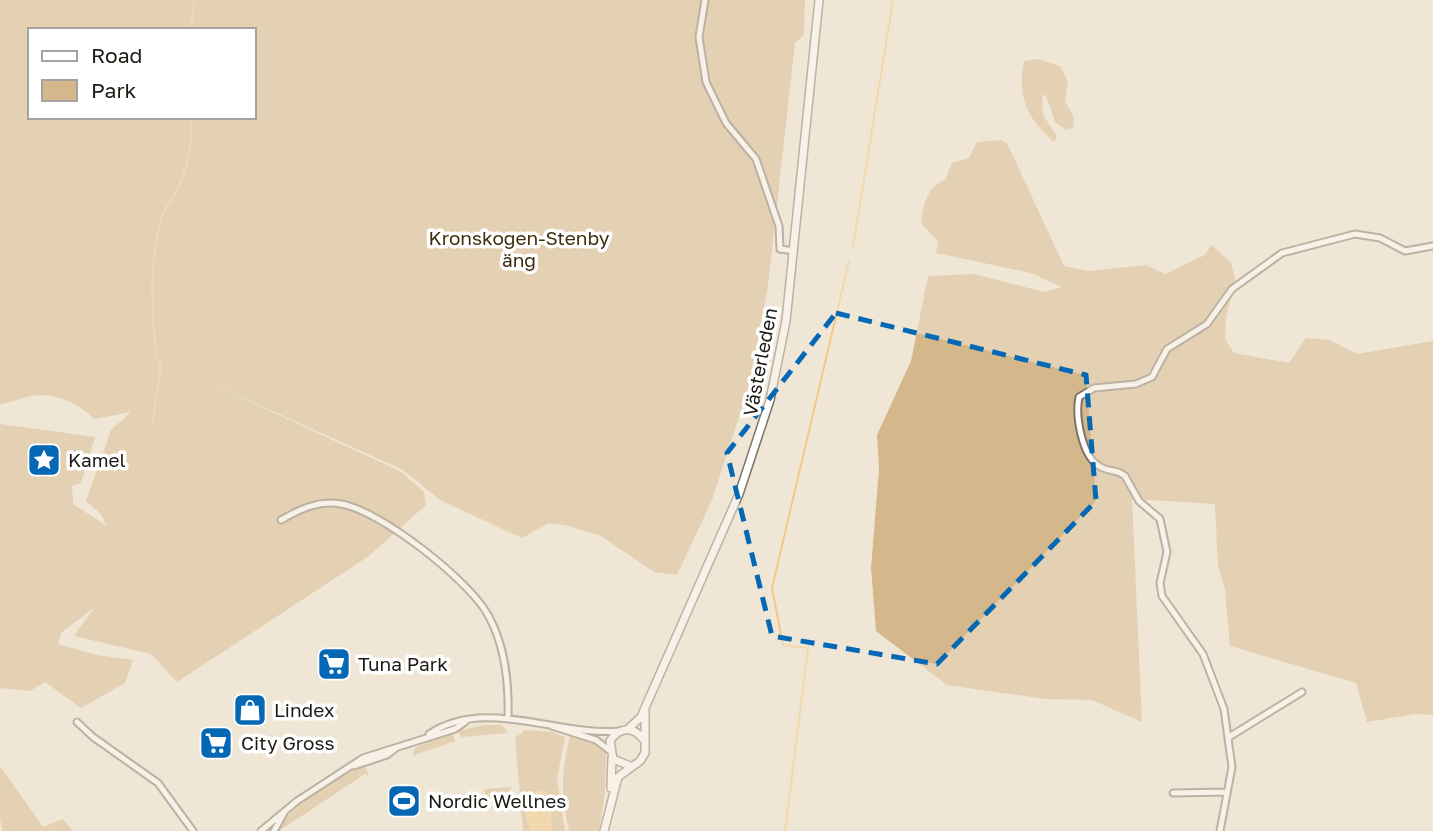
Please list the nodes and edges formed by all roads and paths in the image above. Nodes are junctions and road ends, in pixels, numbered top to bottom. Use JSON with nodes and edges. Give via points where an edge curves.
{"nodes":[{"id":1,"x":705,"y":0,"type":"edge"},
{"id":2,"x":820,"y":0,"type":"edge"},
{"id":3,"x":1433,"y":246,"type":"edge"},
{"id":4,"x":794,"y":251,"type":"junction"},
{"id":5,"x":281,"y":520,"type":"dead end"},
{"id":6,"x":1302,"y":692,"type":"dead end"},
{"id":7,"x":645,"y":708,"type":"junction"},
{"id":8,"x":508,"y":719,"type":"junction"},
{"id":9,"x":77,"y":722,"type":"dead end"},
{"id":10,"x":552,"y":726,"type":"junction"},
{"id":11,"x":624,"y":730,"type":"junction"},
{"id":12,"x":1229,"y":737,"type":"junction"},
{"id":13,"x":644,"y":739,"type":"junction"},
{"id":14,"x":611,"y":753,"type":"junction"},
{"id":15,"x":630,"y":766,"type":"junction"},
{"id":16,"x":1227,"y":792,"type":"junction"},
{"id":17,"x":1173,"y":793,"type":"dead end"},
{"id":18,"x":611,"y":796,"type":"junction"},
{"id":19,"x":285,"y":810,"type":"junction"},
{"id":20,"x":193,"y":831,"type":"edge"},
{"id":21,"x":261,"y":831,"type":"edge"},
{"id":22,"x":274,"y":831,"type":"edge"},
{"id":23,"x":604,"y":831,"type":"edge"},
{"id":24,"x":1220,"y":831,"type":"edge"}],
"edges":[{"from":1,"to":4,"type":"street","via":[[699,37],[706,82],[726,123],[757,159],[779,226],[780,249]]},
{"from":2,"to":4,"type":"main road","name":"Västerleden"},
{"from":3,"to":12,"type":"street","via":[[1405,251],[1380,238],[1355,234],[1282,254],[1232,289],[1208,324],[1167,349],[1152,377],[1142,383],[1094,388],[1083,393],[1077,404],[1088,456],[1099,467],[1125,476],[1139,501],[1161,520],[1167,552],[1162,596],[1203,654]]},
{"from":4,"to":7,"type":"main road","name":"Västerleden","via":[[781,350],[757,445]]},
{"from":5,"to":8,"type":"street","via":[[320,503],[354,508],[458,577],[482,605],[499,640]]},
{"from":6,"to":12,"type":"street"},
{"from":7,"to":11,"type":"main road","name":"Västerleden","via":[[638,721]]},
{"from":7,"to":13,"type":"main road","name":"Västerleden"},
{"from":8,"to":10,"type":"street"},
{"from":8,"to":19,"type":"street","via":[[452,722],[387,755],[351,766]]},
{"from":9,"to":20,"type":"street","via":[[158,783]]},
{"from":10,"to":11,"type":"street"},
{"from":10,"to":14,"type":"street","via":[[596,740]]},
{"from":11,"to":13,"type":"main road"},
{"from":11,"to":14,"type":"main road","via":[[612,739]]},
{"from":12,"to":16,"type":"street","via":[[1232,766]]},
{"from":13,"to":15,"type":"main road","via":[[644,756]]},
{"from":14,"to":15,"type":"main road","via":[[618,763]]},
{"from":14,"to":18,"type":"main road"},
{"from":15,"to":18,"type":"main road","via":[[620,774]]},
{"from":16,"to":17,"type":"street"},
{"from":16,"to":24,"type":"street"},
{"from":18,"to":23,"type":"main road"},
{"from":19,"to":21,"type":"street"},
{"from":19,"to":22,"type":"street"}]}
